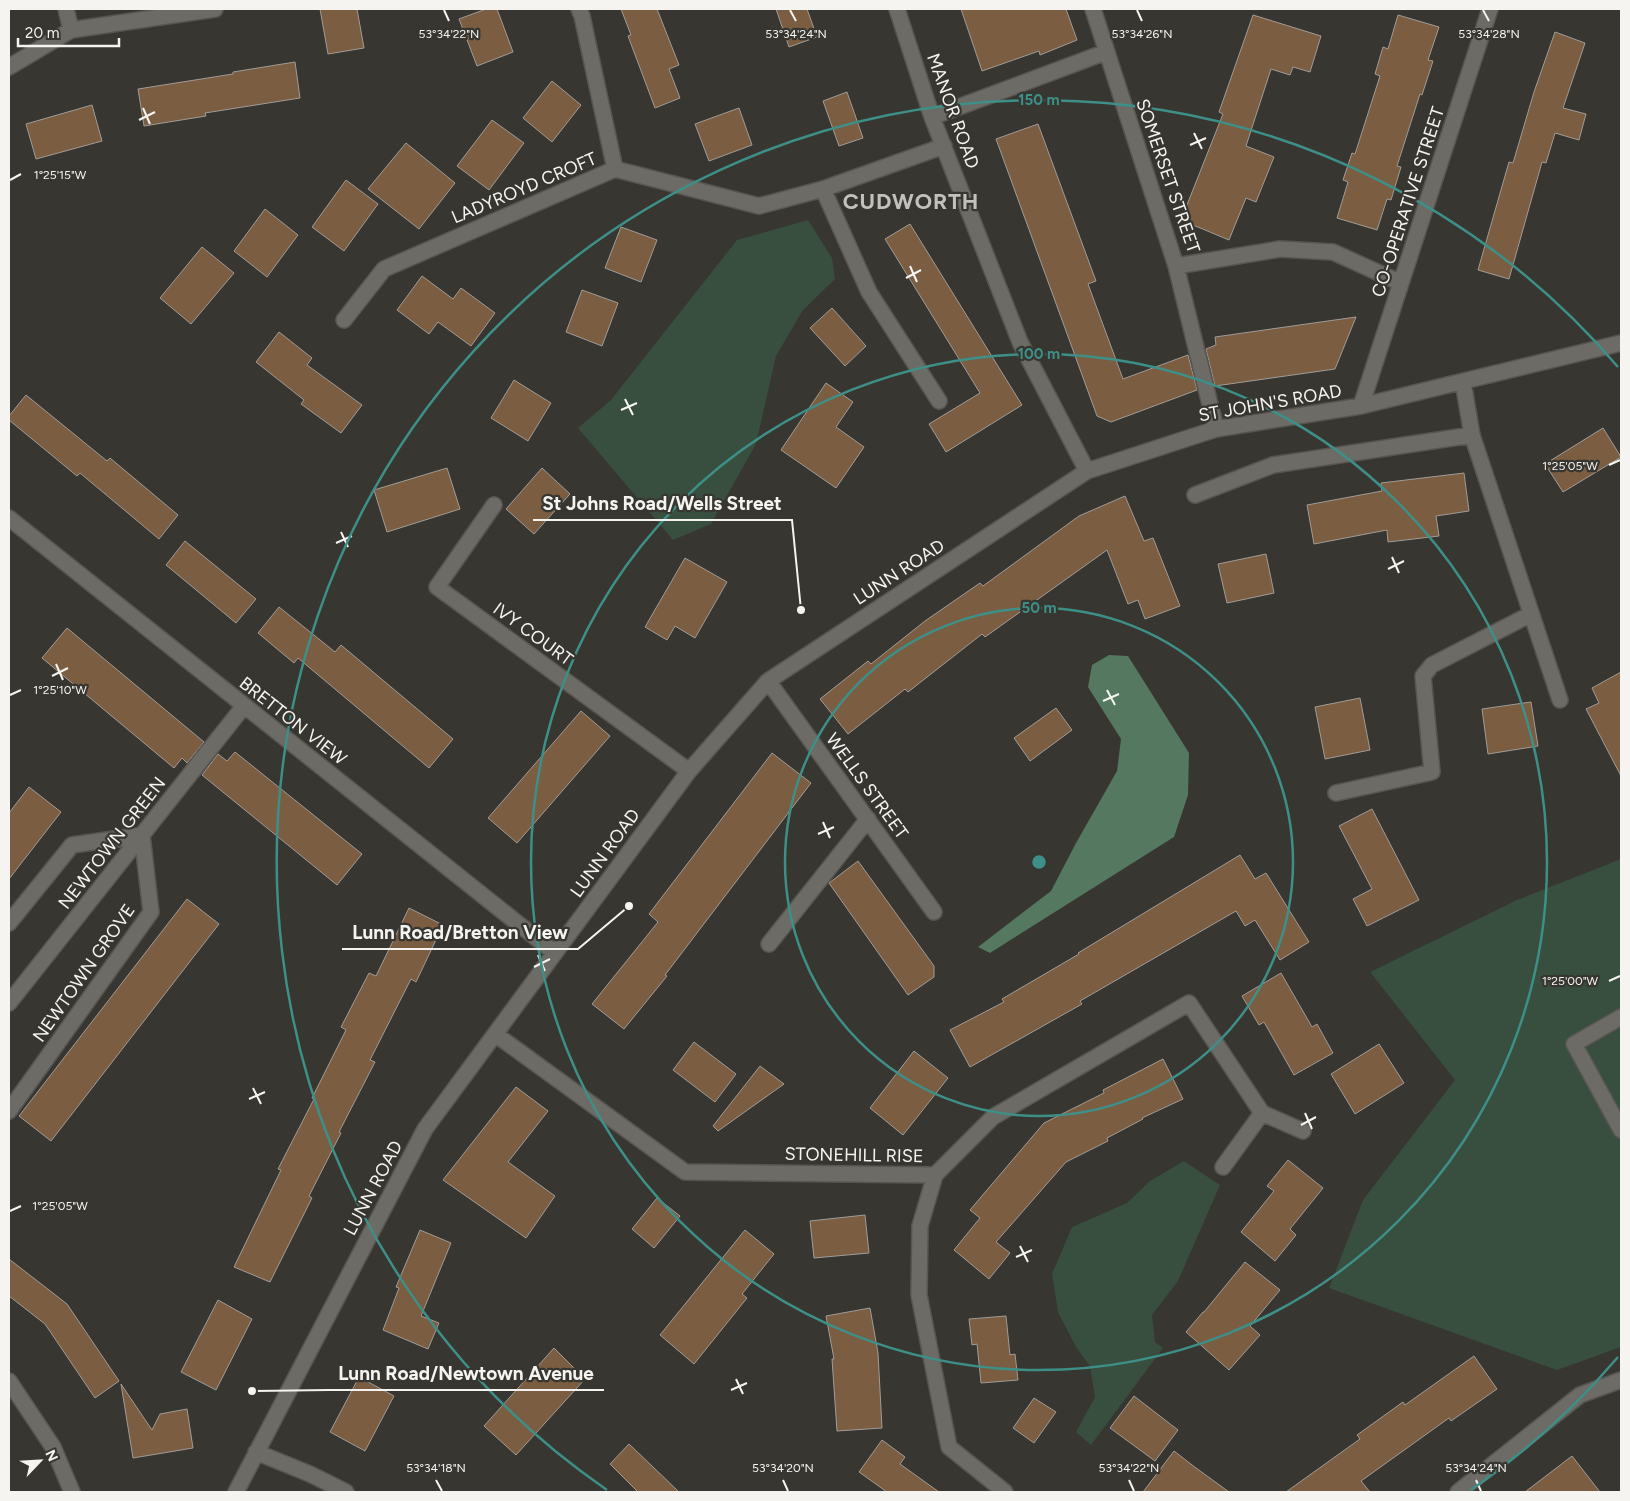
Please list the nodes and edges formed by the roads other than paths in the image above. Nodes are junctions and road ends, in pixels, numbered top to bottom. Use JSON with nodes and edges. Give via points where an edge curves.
{"nodes":[{"id":1,"x":66,"y":9,"type":"edge"},
{"id":2,"x":215,"y":9,"type":"edge"},
{"id":3,"x":579,"y":9,"type":"edge"},
{"id":4,"x":898,"y":9,"type":"edge"},
{"id":5,"x":1093,"y":9,"type":"edge"},
{"id":6,"x":1490,"y":9,"type":"edge"},
{"id":7,"x":71,"y":30,"type":"junction"},
{"id":8,"x":1106,"y":52,"type":"junction"},
{"id":9,"x":9,"y":67,"type":"edge"},
{"id":10,"x":932,"y":117,"type":"junction"},
{"id":11,"x":944,"y":146,"type":"junction"},
{"id":12,"x":615,"y":169,"type":"junction"},
{"id":13,"x":823,"y":189,"type":"junction"},
{"id":14,"x":1176,"y":266,"type":"junction"},
{"id":15,"x":1401,"y":282,"type":"junction"},
{"id":16,"x":344,"y":320,"type":"dead end"},
{"id":17,"x":1621,"y":344,"type":"edge"},
{"id":18,"x":1463,"y":382,"type":"junction"},
{"id":19,"x":939,"y":401,"type":"dead end"},
{"id":20,"x":1361,"y":406,"type":"junction"},
{"id":21,"x":1216,"y":429,"type":"junction"},
{"id":22,"x":1472,"y":435,"type":"junction"},
{"id":23,"x":1087,"y":471,"type":"junction"},
{"id":24,"x":1195,"y":495,"type":"dead end"},
{"id":25,"x":494,"y":505,"type":"dead end"},
{"id":26,"x":9,"y":518,"type":"edge"},
{"id":27,"x":1531,"y":614,"type":"junction"},
{"id":28,"x":768,"y":681,"type":"junction"},
{"id":29,"x":1560,"y":700,"type":"dead end"},
{"id":30,"x":244,"y":706,"type":"junction"},
{"id":31,"x":688,"y":771,"type":"junction"},
{"id":32,"x":1336,"y":794,"type":"dead end"},
{"id":33,"x":868,"y":818,"type":"junction"},
{"id":34,"x":142,"y":834,"type":"junction"},
{"id":35,"x":934,"y":912,"type":"dead end"},
{"id":36,"x":9,"y":923,"type":"edge"},
{"id":37,"x":768,"y":944,"type":"dead end"},
{"id":38,"x":555,"y":953,"type":"junction"},
{"id":39,"x":9,"y":1003,"type":"edge"},
{"id":40,"x":1621,"y":1017,"type":"edge"},
{"id":41,"x":496,"y":1034,"type":"junction"},
{"id":42,"x":9,"y":1111,"type":"edge"},
{"id":43,"x":1262,"y":1114,"type":"junction"},
{"id":44,"x":1621,"y":1130,"type":"edge"},
{"id":45,"x":1303,"y":1131,"type":"dead end"},
{"id":46,"x":1224,"y":1166,"type":"dead end"},
{"id":47,"x":935,"y":1175,"type":"junction"},
{"id":48,"x":1621,"y":1380,"type":"edge"},
{"id":49,"x":9,"y":1381,"type":"edge"},
{"id":50,"x":256,"y":1452,"type":"junction"},
{"id":51,"x":72,"y":1492,"type":"edge"},
{"id":52,"x":236,"y":1492,"type":"edge"},
{"id":53,"x":346,"y":1492,"type":"edge"},
{"id":54,"x":1006,"y":1492,"type":"edge"},
{"id":55,"x":1458,"y":1492,"type":"edge"}],
"edges":[{"from":1,"to":7,"type":"street"},
{"from":2,"to":7,"type":"street"},
{"from":3,"to":12,"type":"street"},
{"from":4,"to":10,"type":"street","name":"MANOR ROAD"},
{"from":5,"to":8,"type":"street","name":"SOMERSET STREET"},
{"from":6,"to":15,"type":"street","name":"CO-OPERATIVE STREET"},
{"from":7,"to":9,"type":"street"},
{"from":8,"to":10,"type":"street"},
{"from":8,"to":14,"type":"street","name":"SOMERSET STREET"},
{"from":10,"to":11,"type":"street","name":"MANOR ROAD"},
{"from":11,"to":13,"type":"street","name":"LADYROYD CROFT"},
{"from":11,"to":23,"type":"street","name":"MANOR ROAD","via":[[1020,342]]},
{"from":12,"to":13,"type":"street","name":"LADYROYD CROFT","via":[[759,206]]},
{"from":12,"to":16,"type":"street","name":"LADYROYD CROFT","via":[[384,269]]},
{"from":13,"to":19,"type":"street","via":[[869,292]]},
{"from":14,"to":15,"type":"street","name":"SOMERSET STREET","via":[[1280,249],[1333,252]]},
{"from":14,"to":21,"type":"street"},
{"from":15,"to":20,"type":"street","name":"CO-OPERATIVE STREET"},
{"from":17,"to":18,"type":"street","name":"ST JOHN'S ROAD"},
{"from":18,"to":20,"type":"street","name":"ST JOHN'S ROAD"},
{"from":18,"to":22,"type":"street"},
{"from":20,"to":21,"type":"street","name":"ST JOHN'S ROAD"},
{"from":21,"to":23,"type":"street","name":"ST JOHN'S ROAD"},
{"from":22,"to":24,"type":"street","via":[[1273,464]]},
{"from":22,"to":27,"type":"street"},
{"from":23,"to":28,"type":"street","name":"LUNN ROAD"},
{"from":25,"to":31,"type":"street","name":"IVY COURT","via":[[437,587]]},
{"from":26,"to":30,"type":"street","name":"BRETTON VIEW"},
{"from":27,"to":29,"type":"street"},
{"from":27,"to":32,"type":"street","via":[[1432,665],[1423,676],[1432,772]]},
{"from":28,"to":31,"type":"street","name":"LUNN ROAD"},
{"from":28,"to":33,"type":"street","name":"WELLS STREET"},
{"from":30,"to":34,"type":"street","name":"NEWTOWN GREEN"},
{"from":30,"to":38,"type":"street","name":"BRETTON VIEW"},
{"from":31,"to":38,"type":"street","name":"LUNN ROAD"},
{"from":33,"to":35,"type":"street","name":"WELLS STREET"},
{"from":33,"to":37,"type":"street"},
{"from":34,"to":36,"type":"street","via":[[72,845]]},
{"from":34,"to":39,"type":"street","name":"NEWTOWN GREEN"},
{"from":34,"to":42,"type":"street","name":"NEWTOWN GROVE","via":[[151,912]]},
{"from":38,"to":41,"type":"street","name":"LUNN ROAD"},
{"from":40,"to":44,"type":"street","via":[[1574,1044]]},
{"from":41,"to":47,"type":"street","name":"STONEHILL RISE","via":[[685,1172]]},
{"from":41,"to":50,"type":"street","name":"LUNN ROAD","via":[[425,1129]]},
{"from":43,"to":45,"type":"street"},
{"from":43,"to":46,"type":"street"},
{"from":43,"to":47,"type":"street","name":"STONEHILL RISE","via":[[1190,1003],[993,1117]]},
{"from":47,"to":54,"type":"street","via":[[920,1226],[919,1295],[949,1447]]},
{"from":48,"to":55,"type":"street","via":[[1580,1395]]},
{"from":49,"to":51,"type":"street","via":[[53,1447]]},
{"from":50,"to":52,"type":"street","name":"LUNN ROAD"},
{"from":50,"to":53,"type":"street"}]}
